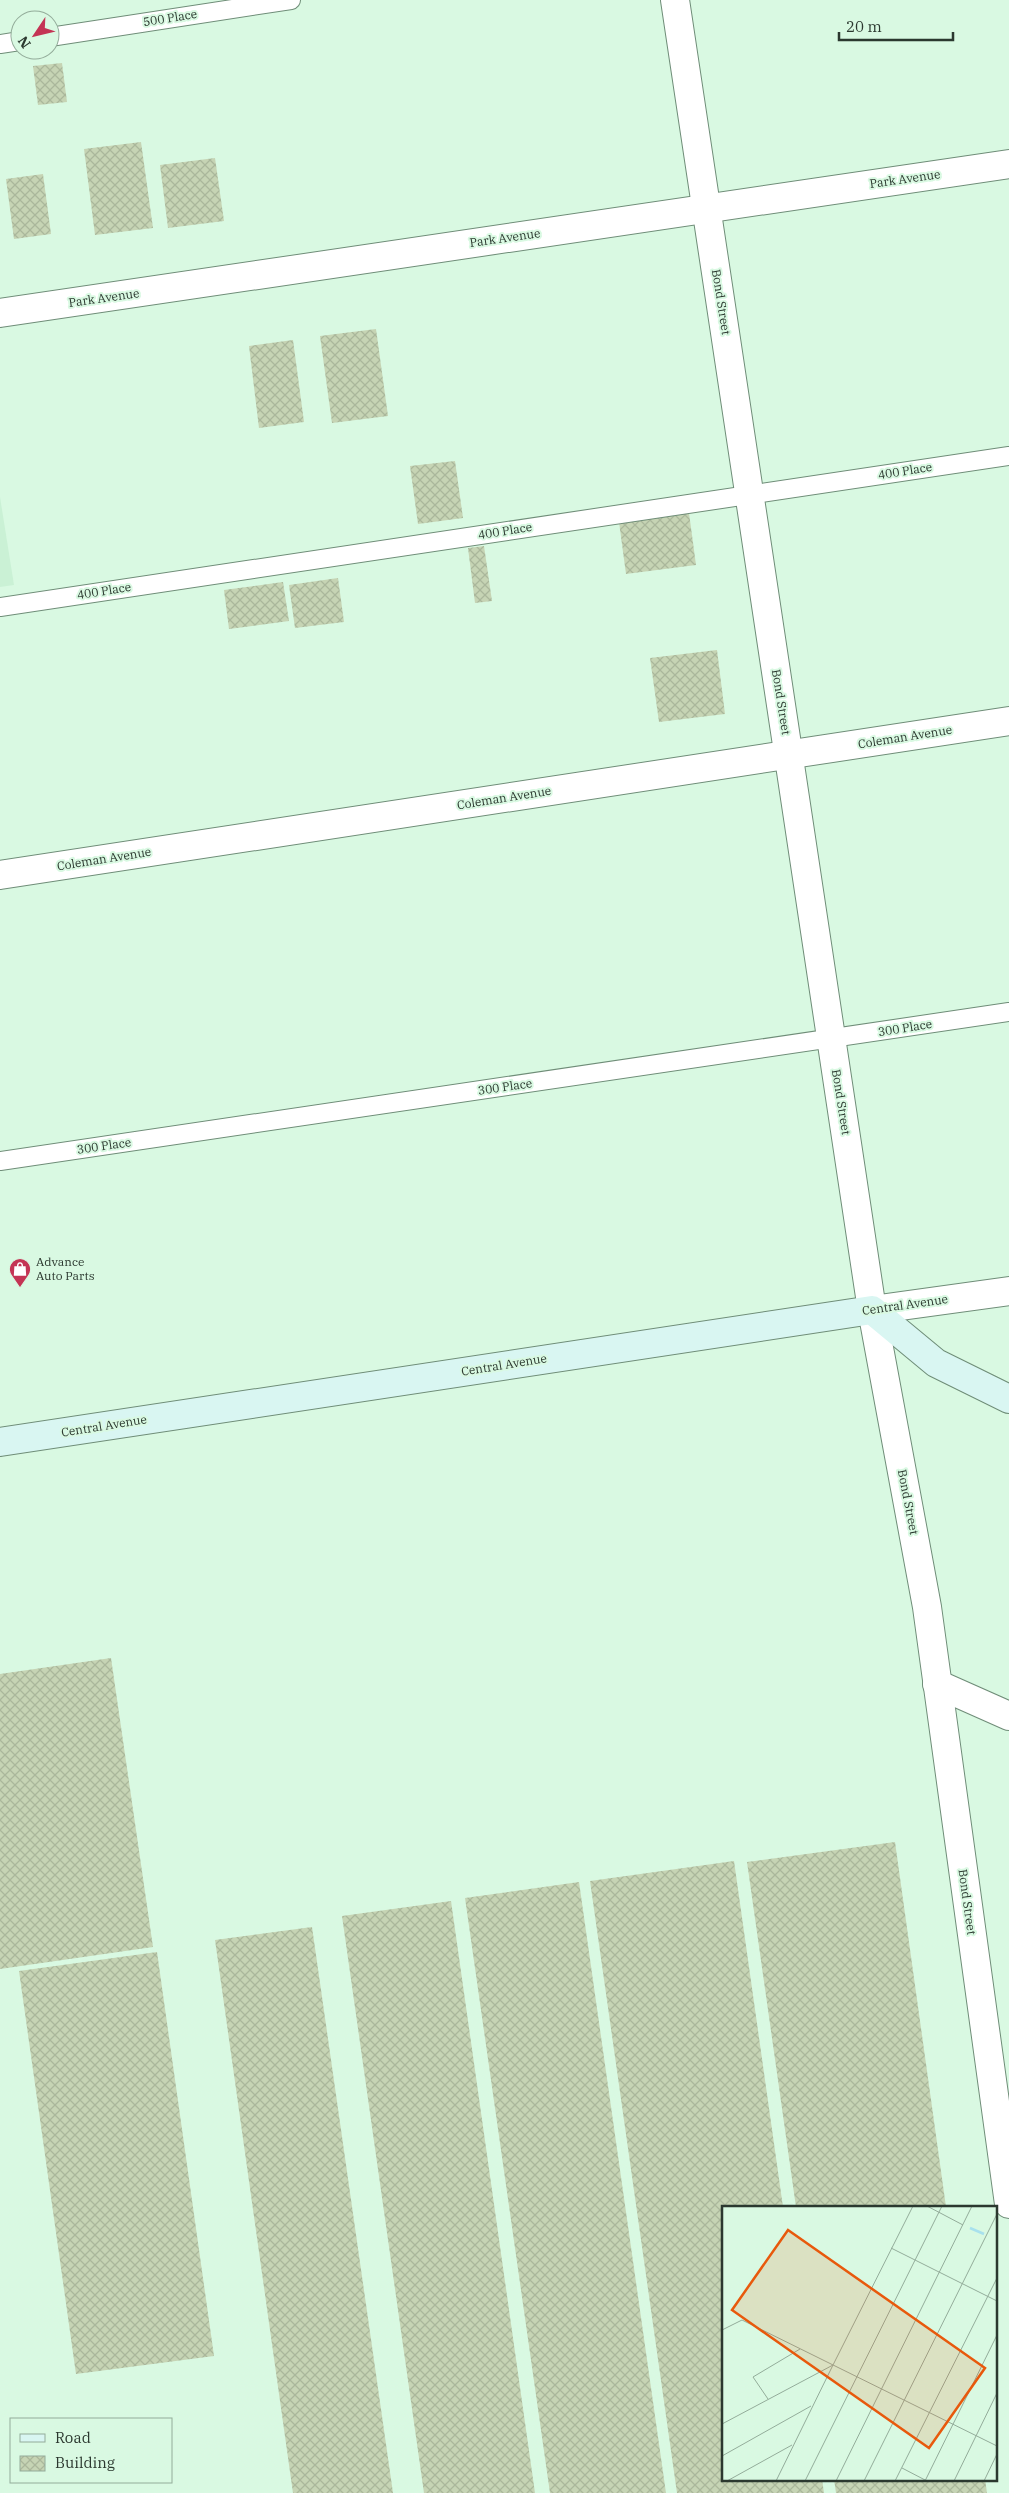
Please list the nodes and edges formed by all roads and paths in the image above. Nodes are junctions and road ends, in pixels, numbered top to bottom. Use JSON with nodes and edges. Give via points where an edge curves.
{"nodes":[{"id":1,"x":291,"y":0,"type":"edge"},
{"id":2,"x":675,"y":0,"type":"edge"},
{"id":3,"x":60,"y":35,"type":"edge"},
{"id":4,"x":1009,"y":164,"type":"edge"},
{"id":5,"x":707,"y":208,"type":"junction"},
{"id":6,"x":0,"y":313,"type":"edge"},
{"id":7,"x":1009,"y":456,"type":"edge"},
{"id":8,"x":750,"y":495,"type":"junction"},
{"id":9,"x":0,"y":607,"type":"edge"},
{"id":10,"x":1009,"y":721,"type":"edge"},
{"id":11,"x":789,"y":755,"type":"junction"},
{"id":12,"x":0,"y":875,"type":"edge"},
{"id":13,"x":1009,"y":1012,"type":"edge"},
{"id":14,"x":832,"y":1039,"type":"junction"},
{"id":15,"x":0,"y":1161,"type":"edge"},
{"id":16,"x":1009,"y":1291,"type":"edge"},
{"id":17,"x":872,"y":1310,"type":"junction"},
{"id":18,"x":1009,"y":1399,"type":"edge"},
{"id":19,"x":0,"y":1442,"type":"edge"},
{"id":20,"x":937,"y":1684,"type":"junction"},
{"id":21,"x":1009,"y":1716,"type":"edge"},
{"id":22,"x":1009,"y":2204,"type":"edge"}],
"edges":[{"from":1,"to":3,"type":"lane","name":"500 Place"},
{"from":2,"to":5,"type":"street","name":"Bond Street"},
{"from":4,"to":5,"type":"street","name":"Park Avenue"},
{"from":5,"to":6,"type":"street","name":"Park Avenue"},
{"from":5,"to":8,"type":"street","name":"Bond Street"},
{"from":7,"to":8,"type":"lane","name":"400 Place"},
{"from":8,"to":9,"type":"lane","name":"400 Place"},
{"from":8,"to":11,"type":"street","name":"Bond Street"},
{"from":10,"to":11,"type":"street","name":"Coleman Avenue"},
{"from":11,"to":12,"type":"street","name":"Coleman Avenue"},
{"from":11,"to":14,"type":"street","name":"Bond Street"},
{"from":13,"to":14,"type":"lane","name":"300 Place"},
{"from":14,"to":15,"type":"lane","name":"300 Place"},
{"from":14,"to":17,"type":"street","name":"Bond Street"},
{"from":16,"to":17,"type":"street","name":"Central Avenue"},
{"from":17,"to":18,"type":"main road","via":[[936,1363]]},
{"from":17,"to":19,"type":"main road","name":"Central Avenue"},
{"from":17,"to":20,"type":"street","name":"Bond Street","via":[[928,1607]]},
{"from":20,"to":21,"type":"street"},
{"from":20,"to":22,"type":"street","name":"Bond Street"}]}
